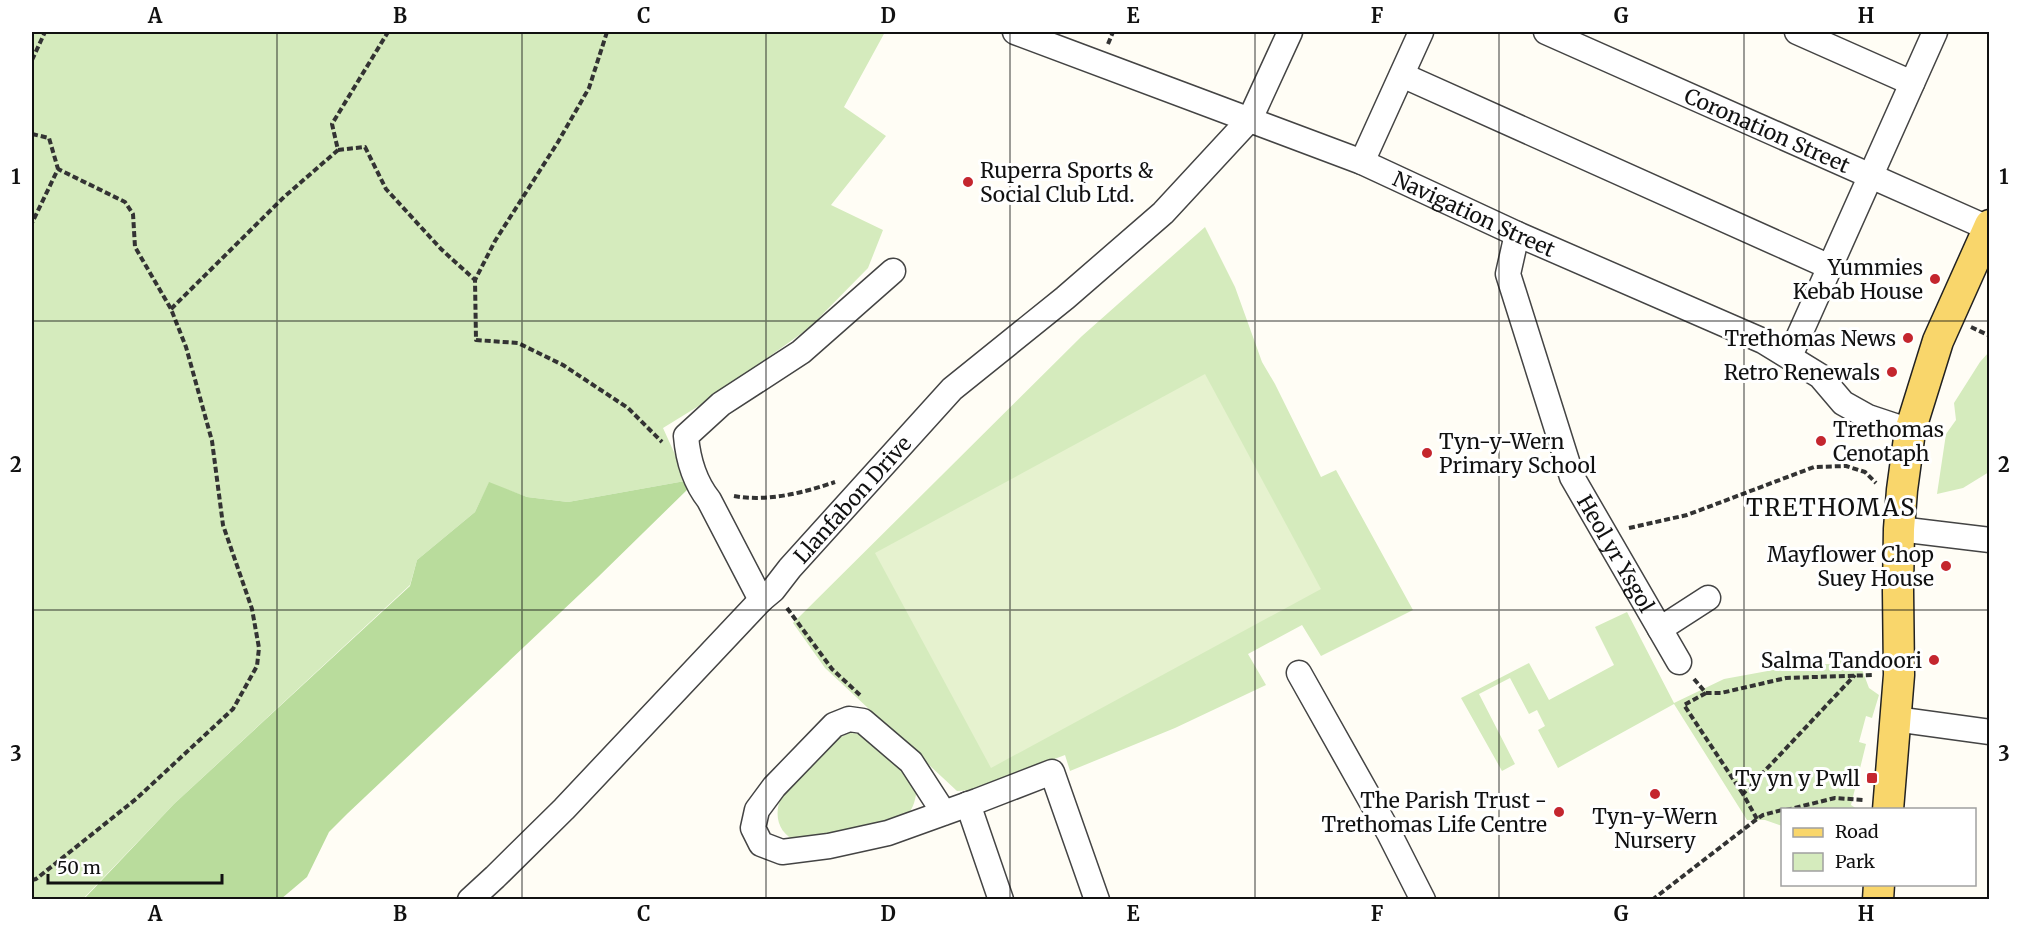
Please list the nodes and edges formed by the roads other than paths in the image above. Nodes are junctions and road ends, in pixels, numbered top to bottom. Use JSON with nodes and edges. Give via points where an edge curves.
{"nodes":[{"id":1,"x":1015,"y":32,"type":"edge"},
{"id":2,"x":1290,"y":32,"type":"edge"},
{"id":3,"x":1421,"y":32,"type":"edge"},
{"id":4,"x":1546,"y":32,"type":"edge"},
{"id":5,"x":1797,"y":32,"type":"edge"},
{"id":6,"x":1935,"y":32,"type":"edge"},
{"id":7,"x":1402,"y":75,"type":"junction"},
{"id":8,"x":1912,"y":83,"type":"junction"},
{"id":9,"x":1250,"y":119,"type":"junction"},
{"id":10,"x":1362,"y":162,"type":"junction"},
{"id":11,"x":1870,"y":177,"type":"junction"},
{"id":12,"x":1989,"y":227,"type":"edge"},
{"id":13,"x":1517,"y":234,"type":"junction"},
{"id":14,"x":1830,"y":267,"type":"junction"},
{"id":15,"x":894,"y":271,"type":"dead end"},
{"id":16,"x":1790,"y":356,"type":"junction"},
{"id":17,"x":1910,"y":431,"type":"junction"},
{"id":18,"x":1899,"y":529,"type":"junction"},
{"id":19,"x":1989,"y":540,"type":"edge"},
{"id":20,"x":1708,"y":598,"type":"dead end"},
{"id":21,"x":761,"y":600,"type":"junction"},
{"id":22,"x":1660,"y":629,"type":"junction"},
{"id":23,"x":1679,"y":662,"type":"road end"},
{"id":24,"x":1299,"y":673,"type":"dead end"},
{"id":25,"x":1895,"y":719,"type":"junction"},
{"id":26,"x":1989,"y":732,"type":"edge"},
{"id":27,"x":968,"y":804,"type":"junction"},
{"id":28,"x":1889,"y":806,"type":"edge"},
{"id":29,"x":944,"y":813,"type":"junction"},
{"id":30,"x":470,"y":900,"type":"edge"},
{"id":31,"x":1001,"y":900,"type":"edge"},
{"id":32,"x":1097,"y":900,"type":"edge"},
{"id":33,"x":1423,"y":900,"type":"edge"}],
"edges":[{"from":1,"to":9,"type":"street","name":"Navigation Street"},
{"from":2,"to":9,"type":"street","name":"Llanfabon Drive"},
{"from":3,"to":7,"type":"street"},
{"from":4,"to":11,"type":"street","name":"Coronation Street"},
{"from":5,"to":8,"type":"street"},
{"from":6,"to":8,"type":"street"},
{"from":7,"to":10,"type":"street"},
{"from":7,"to":14,"type":"street"},
{"from":8,"to":11,"type":"street"},
{"from":9,"to":10,"type":"street","name":"Navigation Street"},
{"from":9,"to":21,"type":"street","name":"Llanfabon Drive","via":[[1163,213],[952,389]]},
{"from":10,"to":13,"type":"street","name":"Navigation Street"},
{"from":11,"to":12,"type":"street","name":"Coronation Street"},
{"from":11,"to":14,"type":"street"},
{"from":12,"to":17,"type":"main road","via":[[1938,341]]},
{"from":13,"to":16,"type":"street","name":"Navigation Street"},
{"from":13,"to":22,"type":"street","name":"Heol yr Ysgol","via":[[1508,274],[1572,477]]},
{"from":14,"to":16,"type":"street"},
{"from":15,"to":21,"type":"street","via":[[801,352],[721,404],[686,436],[688,458],[701,490]]},
{"from":16,"to":17,"type":"street","name":"Navigation Street","via":[[1820,376],[1843,403],[1868,417]]},
{"from":17,"to":18,"type":"main road"},
{"from":18,"to":19,"type":"street"},
{"from":18,"to":25,"type":"main road","via":[[1899,675]]},
{"from":20,"to":22,"type":"street"},
{"from":21,"to":30,"type":"street","name":"Llanfabon Drive","via":[[564,809]]},
{"from":22,"to":23,"type":"street","name":"Heol yr Ysgol"},
{"from":24,"to":33,"type":"street"},
{"from":25,"to":26,"type":"street"},
{"from":25,"to":28,"type":"main road"},
{"from":27,"to":29,"type":"street"},
{"from":27,"to":31,"type":"street"},
{"from":27,"to":32,"type":"street","via":[[1052,772]]},
{"from":29,"to":29,"type":"street","via":[[911,762],[863,721],[849,719],[834,725],[774,787],[757,810],[753,828],[761,844],[782,852],[888,833]]}]}
